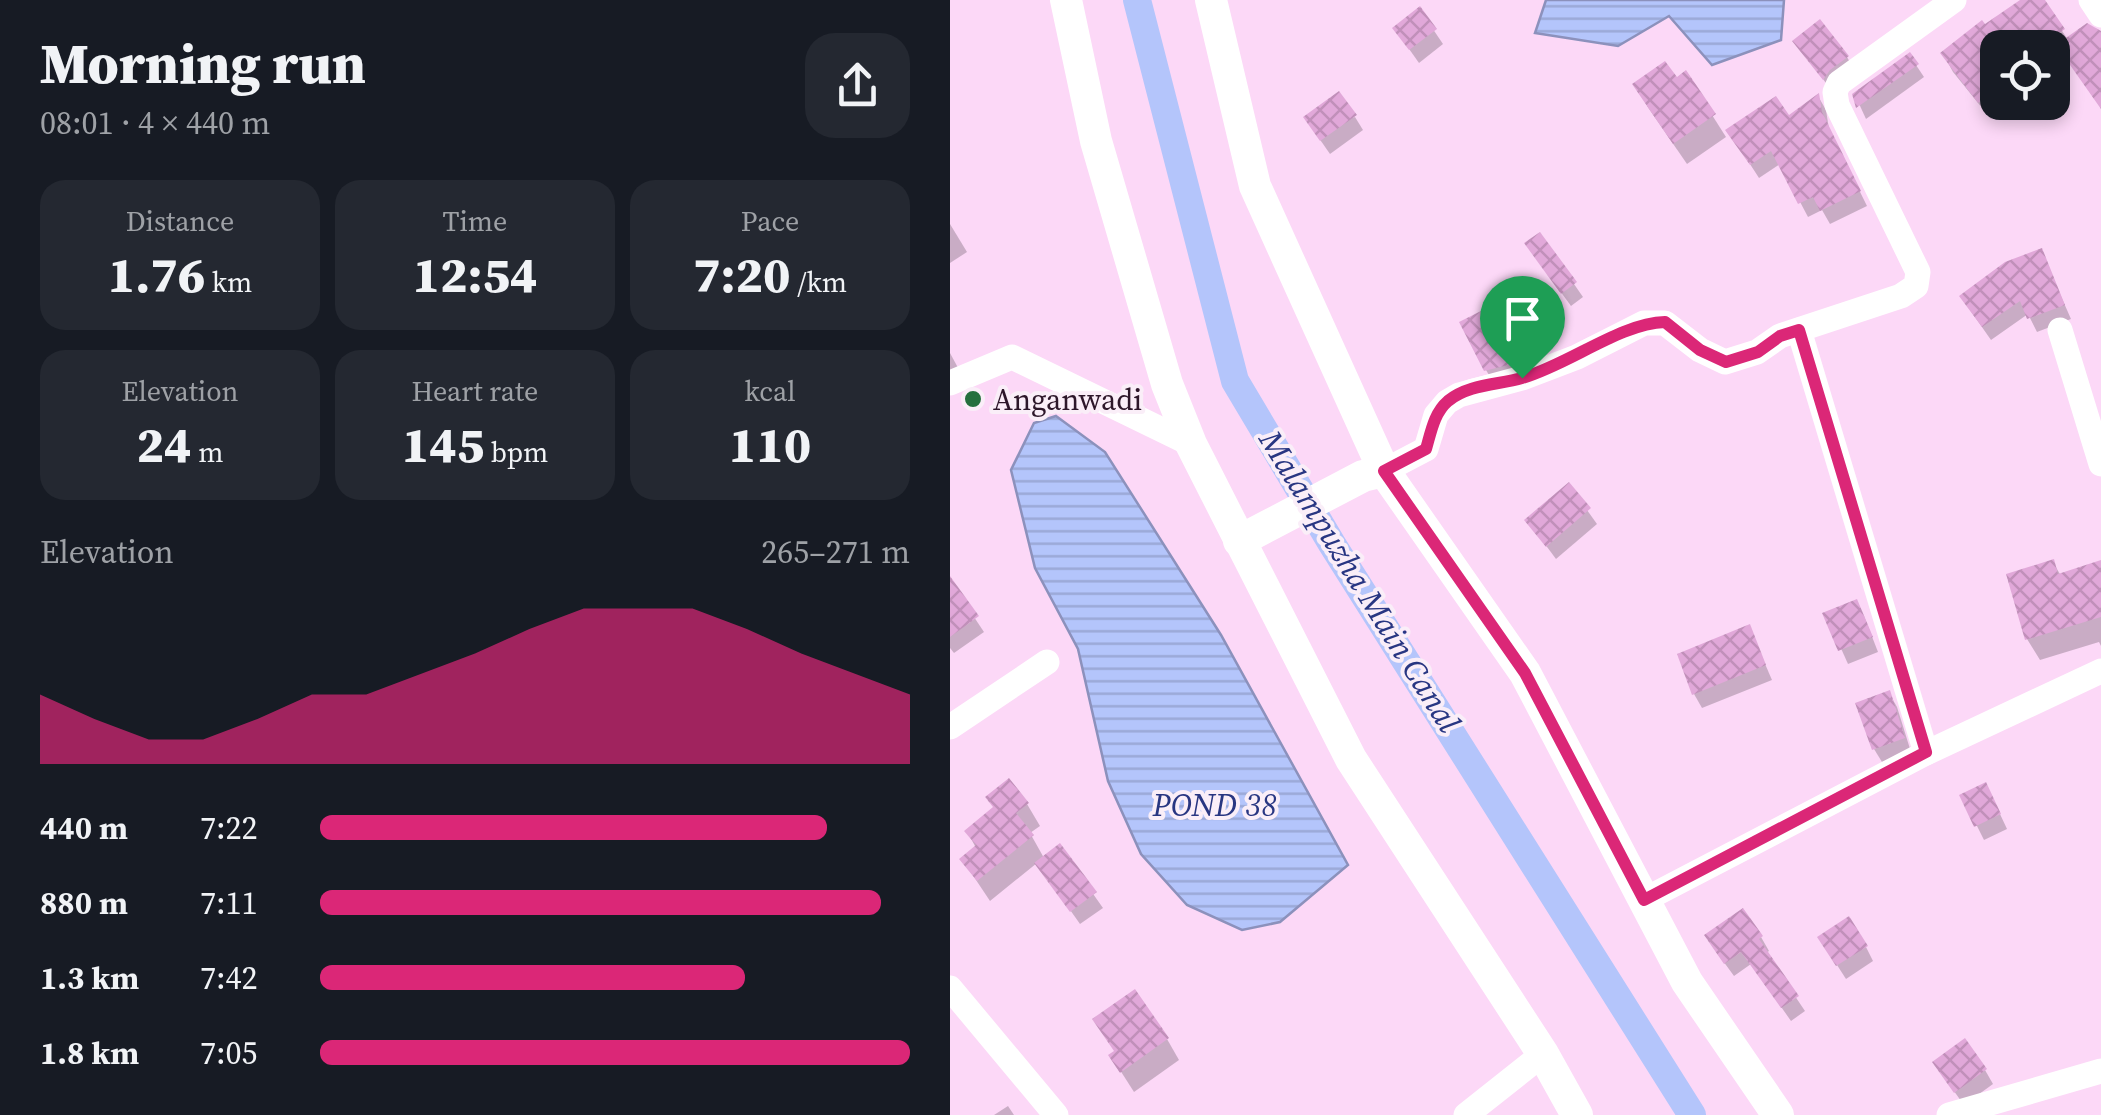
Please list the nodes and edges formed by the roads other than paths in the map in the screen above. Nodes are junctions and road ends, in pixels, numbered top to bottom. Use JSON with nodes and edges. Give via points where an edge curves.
{"nodes":[{"id":1,"x":1066,"y":0,"type":"edge"},
{"id":2,"x":1211,"y":0,"type":"edge"},
{"id":3,"x":1954,"y":0,"type":"edge"},
{"id":4,"x":2091,"y":0,"type":"edge"},
{"id":5,"x":2101,"y":15,"type":"edge"},
{"id":6,"x":1799,"y":330,"type":"junction"},
{"id":7,"x":2060,"y":330,"type":"dead end"},
{"id":8,"x":950,"y":383,"type":"edge"},
{"id":9,"x":1191,"y":444,"type":"junction"},
{"id":10,"x":2101,"y":464,"type":"edge"},
{"id":11,"x":1384,"y":471,"type":"junction"},
{"id":12,"x":1250,"y":535,"type":"junction"},
{"id":13,"x":1047,"y":662,"type":"dead end"},
{"id":14,"x":2101,"y":671,"type":"edge"},
{"id":15,"x":950,"y":726,"type":"edge"},
{"id":16,"x":1926,"y":752,"type":"junction"},
{"id":17,"x":1644,"y":900,"type":"junction"},
{"id":18,"x":950,"y":988,"type":"edge"},
{"id":19,"x":1543,"y":1054,"type":"junction"},
{"id":20,"x":2101,"y":1070,"type":"edge"},
{"id":21,"x":1056,"y":1115,"type":"edge"},
{"id":22,"x":1466,"y":1115,"type":"edge"},
{"id":23,"x":1576,"y":1115,"type":"edge"},
{"id":24,"x":1778,"y":1115,"type":"edge"},
{"id":25,"x":1949,"y":1115,"type":"edge"}],
"edges":[{"from":1,"to":9,"type":"street","via":[[1096,141]]},
{"from":2,"to":11,"type":"street","via":[[1255,186]]},
{"from":3,"to":6,"type":"street","via":[[1835,92],[1918,272],[1916,286]]},
{"from":4,"to":5,"type":"street"},
{"from":6,"to":11,"type":"street","via":[[1726,362],[1665,322],[1644,323],[1577,357],[1458,395],[1436,415],[1426,449]]},
{"from":6,"to":16,"type":"street"},
{"from":7,"to":10,"type":"street"},
{"from":8,"to":9,"type":"street","via":[[1012,357]]},
{"from":9,"to":12,"type":"street"},
{"from":11,"to":12,"type":"street"},
{"from":11,"to":17,"type":"street","via":[[1525,673]]},
{"from":12,"to":19,"type":"street","via":[[1350,760]]},
{"from":13,"to":15,"type":"street"},
{"from":14,"to":16,"type":"street"},
{"from":16,"to":17,"type":"street"},
{"from":17,"to":24,"type":"street","via":[[1688,982]]},
{"from":18,"to":21,"type":"street"},
{"from":19,"to":22,"type":"street"},
{"from":19,"to":23,"type":"street"},
{"from":20,"to":25,"type":"street"}]}
